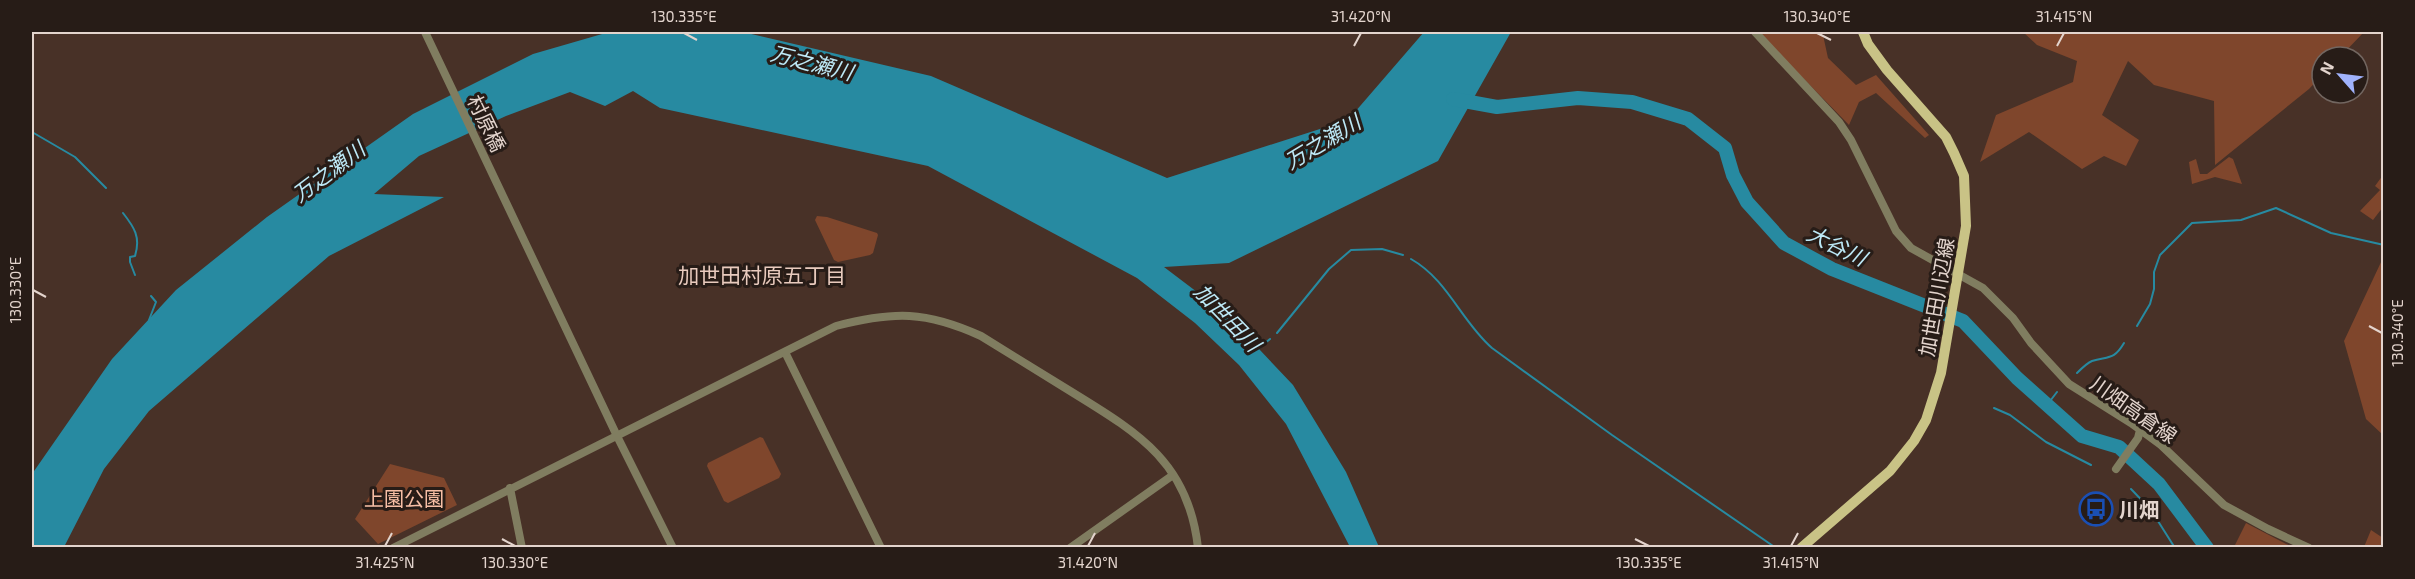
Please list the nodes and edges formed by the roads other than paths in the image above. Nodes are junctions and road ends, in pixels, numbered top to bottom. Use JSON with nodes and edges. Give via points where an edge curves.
{"nodes":[{"id":1,"x":424,"y":32,"type":"edge"},
{"id":2,"x":1755,"y":32,"type":"edge"},
{"id":3,"x":1863,"y":32,"type":"edge"},
{"id":4,"x":1958,"y":279,"type":"junction"},
{"id":5,"x":785,"y":352,"type":"junction"},
{"id":6,"x":2139,"y":434,"type":"junction"},
{"id":7,"x":617,"y":436,"type":"junction"},
{"id":8,"x":2116,"y":469,"type":"dead end"},
{"id":9,"x":1173,"y":475,"type":"junction"},
{"id":10,"x":510,"y":488,"type":"junction"},
{"id":11,"x":393,"y":548,"type":"edge"},
{"id":12,"x":522,"y":548,"type":"edge"},
{"id":13,"x":674,"y":548,"type":"edge"},
{"id":14,"x":881,"y":548,"type":"edge"},
{"id":15,"x":1070,"y":548,"type":"edge"},
{"id":16,"x":1197,"y":548,"type":"edge"},
{"id":17,"x":1801,"y":548,"type":"edge"},
{"id":18,"x":2309,"y":548,"type":"edge"}],
"edges":[{"from":1,"to":7,"type":"street","name":"村原橋"},
{"from":2,"to":4,"type":"street","name":"川畑高倉線","via":[[1839,122],[1901,239]]},
{"from":3,"to":4,"type":"main road","name":"加世田川辺線","via":[[1887,70],[1946,137],[1964,176],[1966,226]]},
{"from":4,"to":6,"type":"street","name":"川畑高倉線","via":[[1983,288],[2069,384]]},
{"from":4,"to":17,"type":"main road","name":"加世田川辺線","via":[[1935,398],[1914,441],[1890,471]]},
{"from":5,"to":7,"type":"street"},
{"from":5,"to":9,"type":"street","via":[[836,326],[858,320],[900,315],[955,324],[1130,428]]},
{"from":5,"to":14,"type":"street"},
{"from":6,"to":8,"type":"street"},
{"from":6,"to":18,"type":"street","name":"川畑高倉線","via":[[2168,452],[2224,505]]},
{"from":7,"to":10,"type":"street"},
{"from":7,"to":13,"type":"street","name":"村原橋"},
{"from":9,"to":15,"type":"street"},
{"from":9,"to":16,"type":"street","via":[[1187,500]]},
{"from":10,"to":11,"type":"street"},
{"from":10,"to":12,"type":"street"}]}
